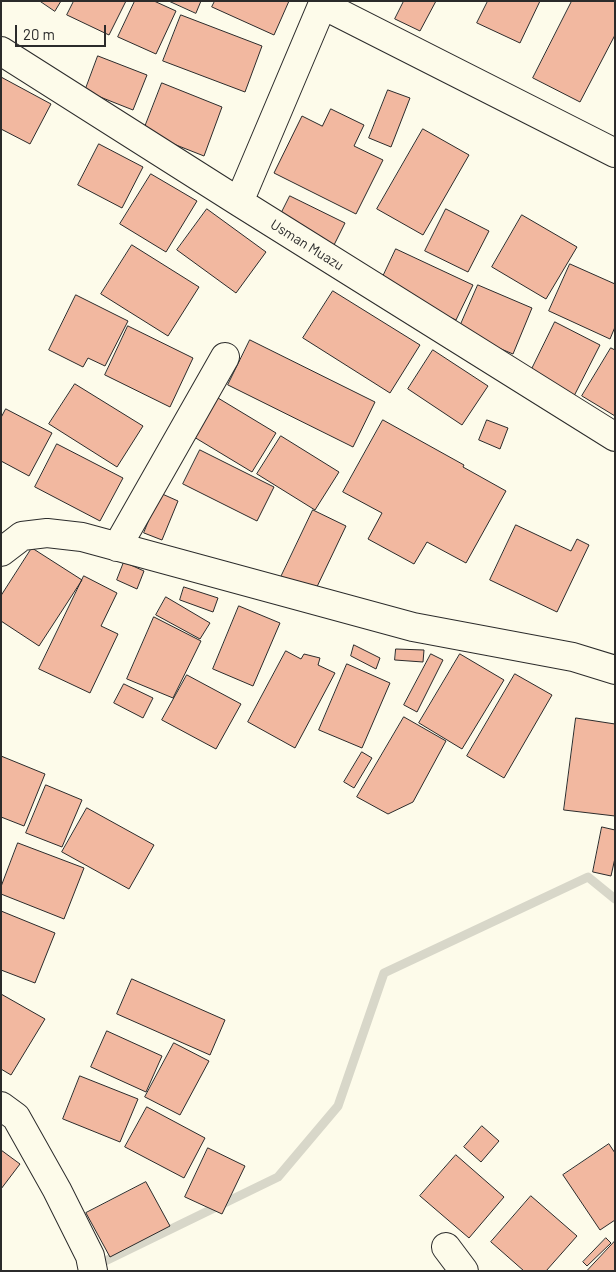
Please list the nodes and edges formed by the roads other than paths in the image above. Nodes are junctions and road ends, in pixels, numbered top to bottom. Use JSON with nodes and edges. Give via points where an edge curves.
{"nodes":[{"id":1,"x":324,"y":3,"type":"edge"},
{"id":2,"x":1,"y":51,"type":"edge"},
{"id":3,"x":615,"y":153,"type":"edge"},
{"id":4,"x":239,"y":202,"type":"junction"},
{"id":5,"x":225,"y":357,"type":"dead end"},
{"id":6,"x":615,"y":437,"type":"edge"},
{"id":7,"x":117,"y":547,"type":"junction"},
{"id":8,"x":1,"y":552,"type":"edge"},
{"id":9,"x":615,"y":670,"type":"edge"},
{"id":10,"x":1,"y":1106,"type":"edge"},
{"id":11,"x":446,"y":1247,"type":"dead end"},
{"id":12,"x":93,"y":1271,"type":"edge"},
{"id":13,"x":464,"y":1271,"type":"edge"}],
"edges":[{"from":1,"to":3,"type":"street"},
{"from":1,"to":4,"type":"street"},
{"from":2,"to":4,"type":"street","name":"Usman Muazu"},
{"from":4,"to":6,"type":"street","name":"Usman Muazu"},
{"from":5,"to":7,"type":"street"},
{"from":7,"to":8,"type":"street","via":[[82,537],[47,533],[22,536]]},
{"from":7,"to":9,"type":"street","via":[[413,627],[573,657]]},
{"from":10,"to":12,"type":"street","via":[[16,1117],[57,1190],[90,1256]]},
{"from":11,"to":13,"type":"street"}]}
